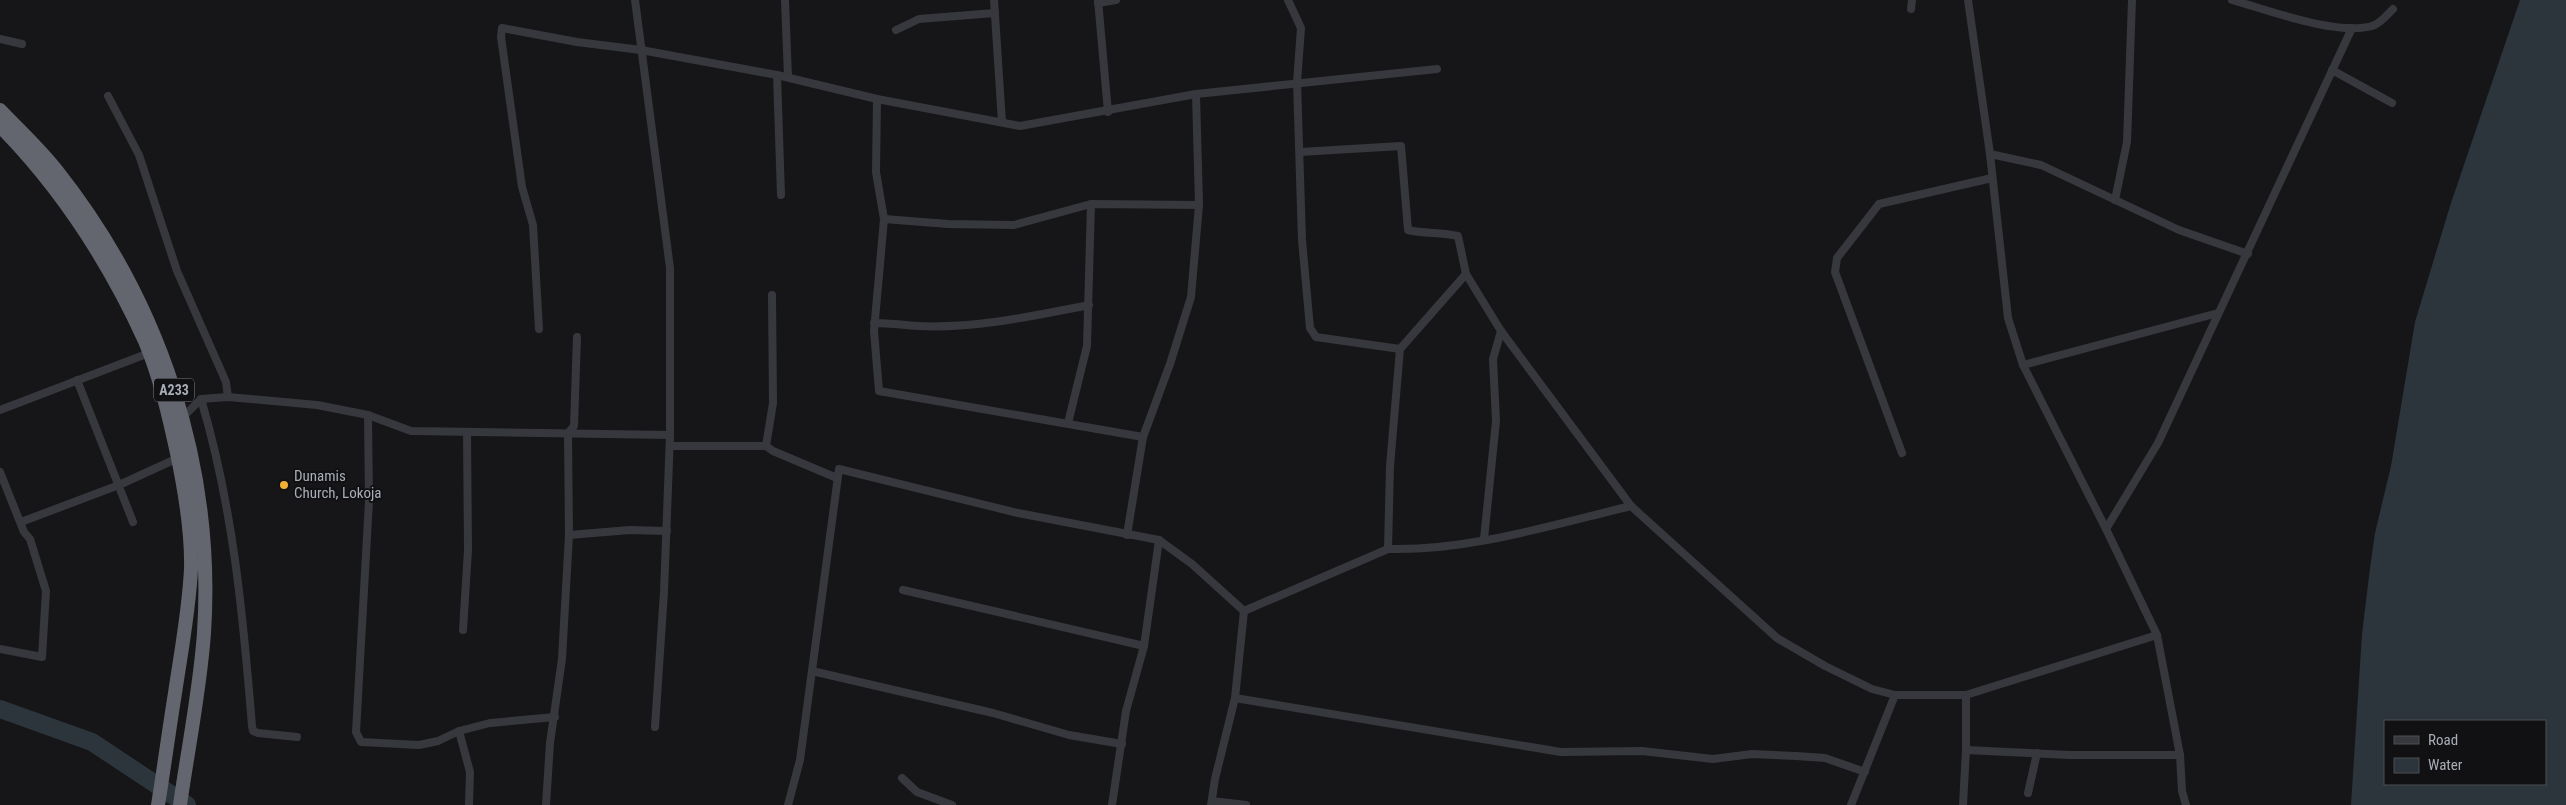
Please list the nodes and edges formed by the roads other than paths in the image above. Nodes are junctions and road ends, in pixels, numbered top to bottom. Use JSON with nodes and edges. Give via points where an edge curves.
{"nodes":[{"id":1,"x":635,"y":0,"type":"edge"},
{"id":2,"x":785,"y":0,"type":"edge"},
{"id":3,"x":994,"y":0,"type":"edge"},
{"id":4,"x":1116,"y":0,"type":"edge"},
{"id":5,"x":1288,"y":0,"type":"edge"},
{"id":6,"x":1912,"y":0,"type":"edge"},
{"id":7,"x":1968,"y":0,"type":"edge"},
{"id":8,"x":2132,"y":0,"type":"edge"},
{"id":9,"x":2232,"y":0,"type":"edge"},
{"id":10,"x":1098,"y":2,"type":"edge"},
{"id":11,"x":2393,"y":9,"type":"dead end"},
{"id":12,"x":1912,"y":10,"type":"dead end"},
{"id":13,"x":995,"y":13,"type":"junction"},
{"id":14,"x":2352,"y":28,"type":"junction"},
{"id":15,"x":896,"y":30,"type":"dead end"},
{"id":16,"x":0,"y":39,"type":"edge"},
{"id":17,"x":22,"y":44,"type":"dead end"},
{"id":18,"x":641,"y":50,"type":"junction"},
{"id":19,"x":1437,"y":69,"type":"dead end"},
{"id":20,"x":2332,"y":70,"type":"junction"},
{"id":21,"x":777,"y":75,"type":"junction"},
{"id":22,"x":788,"y":77,"type":"junction"},
{"id":23,"x":1296,"y":82,"type":"junction"},
{"id":24,"x":1196,"y":94,"type":"junction"},
{"id":25,"x":108,"y":96,"type":"dead end"},
{"id":26,"x":878,"y":99,"type":"junction"},
{"id":27,"x":2392,"y":103,"type":"dead end"},
{"id":28,"x":0,"y":110,"type":"edge"},
{"id":29,"x":1108,"y":112,"type":"junction"},
{"id":30,"x":1002,"y":122,"type":"junction"},
{"id":31,"x":0,"y":126,"type":"edge"},
{"id":32,"x":1300,"y":152,"type":"junction"},
{"id":33,"x":1990,"y":154,"type":"junction"},
{"id":34,"x":1992,"y":178,"type":"junction"},
{"id":35,"x":781,"y":195,"type":"dead end"},
{"id":36,"x":70,"y":200,"type":"junction"},
{"id":37,"x":2115,"y":200,"type":"junction"},
{"id":38,"x":1091,"y":204,"type":"junction"},
{"id":39,"x":1199,"y":205,"type":"junction"},
{"id":40,"x":884,"y":219,"type":"junction"},
{"id":41,"x":2248,"y":254,"type":"junction"},
{"id":42,"x":1466,"y":274,"type":"junction"},
{"id":43,"x":772,"y":294,"type":"dead end"},
{"id":44,"x":1089,"y":305,"type":"junction"},
{"id":45,"x":2218,"y":314,"type":"junction"},
{"id":46,"x":874,"y":323,"type":"junction"},
{"id":47,"x":539,"y":329,"type":"dead end"},
{"id":48,"x":1501,"y":331,"type":"junction"},
{"id":49,"x":577,"y":337,"type":"dead end"},
{"id":50,"x":1400,"y":349,"type":"junction"},
{"id":51,"x":149,"y":353,"type":"junction"},
{"id":52,"x":2023,"y":365,"type":"junction"},
{"id":53,"x":77,"y":380,"type":"junction"},
{"id":54,"x":228,"y":397,"type":"junction"},
{"id":55,"x":200,"y":399,"type":"junction"},
{"id":56,"x":0,"y":410,"type":"edge"},
{"id":57,"x":368,"y":415,"type":"junction"},
{"id":58,"x":182,"y":418,"type":"junction"},
{"id":59,"x":1068,"y":423,"type":"junction"},
{"id":60,"x":467,"y":432,"type":"junction"},
{"id":61,"x":568,"y":433,"type":"junction"},
{"id":62,"x":670,"y":436,"type":"junction"},
{"id":63,"x":1143,"y":437,"type":"junction"},
{"id":64,"x":670,"y":446,"type":"junction"},
{"id":65,"x":766,"y":446,"type":"junction"},
{"id":66,"x":1902,"y":452,"type":"dead end"},
{"id":67,"x":178,"y":458,"type":"junction"},
{"id":68,"x":0,"y":472,"type":"edge"},
{"id":69,"x":837,"y":478,"type":"junction"},
{"id":70,"x":119,"y":485,"type":"junction"},
{"id":71,"x":1631,"y":506,"type":"junction"},
{"id":72,"x":21,"y":522,"type":"junction"},
{"id":73,"x":134,"y":522,"type":"dead end"},
{"id":74,"x":2106,"y":529,"type":"junction"},
{"id":75,"x":667,"y":531,"type":"junction"},
{"id":76,"x":569,"y":535,"type":"junction"},
{"id":77,"x":1127,"y":535,"type":"junction"},
{"id":78,"x":1484,"y":539,"type":"junction"},
{"id":79,"x":1159,"y":540,"type":"junction"},
{"id":80,"x":1388,"y":550,"type":"junction"},
{"id":81,"x":904,"y":590,"type":"dead end"},
{"id":82,"x":1244,"y":611,"type":"junction"},
{"id":83,"x":463,"y":630,"type":"dead end"},
{"id":84,"x":2157,"y":635,"type":"junction"},
{"id":85,"x":1144,"y":646,"type":"junction"},
{"id":86,"x":0,"y":649,"type":"edge"},
{"id":87,"x":812,"y":671,"type":"junction"},
{"id":88,"x":1966,"y":694,"type":"junction"},
{"id":89,"x":1895,"y":696,"type":"junction"},
{"id":90,"x":1236,"y":698,"type":"junction"},
{"id":91,"x":555,"y":717,"type":"junction"},
{"id":92,"x":655,"y":727,"type":"dead end"},
{"id":93,"x":459,"y":731,"type":"junction"},
{"id":94,"x":297,"y":737,"type":"dead end"},
{"id":95,"x":1122,"y":744,"type":"junction"},
{"id":96,"x":1966,"y":750,"type":"junction"},
{"id":97,"x":2037,"y":753,"type":"junction"},
{"id":98,"x":2180,"y":755,"type":"junction"},
{"id":99,"x":1865,"y":772,"type":"junction"},
{"id":100,"x":902,"y":778,"type":"dead end"},
{"id":101,"x":2028,"y":793,"type":"dead end"},
{"id":102,"x":1212,"y":803,"type":"edge"},
{"id":103,"x":158,"y":805,"type":"edge"},
{"id":104,"x":180,"y":805,"type":"edge"},
{"id":105,"x":469,"y":805,"type":"edge"},
{"id":106,"x":546,"y":805,"type":"edge"},
{"id":107,"x":788,"y":805,"type":"edge"},
{"id":108,"x":952,"y":805,"type":"edge"},
{"id":109,"x":1112,"y":805,"type":"edge"},
{"id":110,"x":1246,"y":805,"type":"edge"},
{"id":111,"x":1850,"y":805,"type":"edge"},
{"id":112,"x":1963,"y":805,"type":"edge"},
{"id":113,"x":2186,"y":805,"type":"edge"}],
"edges":[{"from":1,"to":18,"type":"street"},
{"from":2,"to":22,"type":"street"},
{"from":3,"to":13,"type":"street"},
{"from":4,"to":10,"type":"street"},
{"from":5,"to":23,"type":"street","via":[[1301,28]]},
{"from":6,"to":12,"type":"street"},
{"from":7,"to":33,"type":"street"},
{"from":8,"to":37,"type":"street","via":[[2127,142]]},
{"from":9,"to":14,"type":"street","via":[[2326,26]]},
{"from":10,"to":29,"type":"street"},
{"from":11,"to":14,"type":"street","via":[[2373,26]]},
{"from":13,"to":15,"type":"street","via":[[919,19]]},
{"from":13,"to":30,"type":"street"},
{"from":14,"to":20,"type":"street"},
{"from":16,"to":17,"type":"street"},
{"from":18,"to":21,"type":"street"},
{"from":18,"to":47,"type":"street","via":[[502,28],[522,187],[536,249]]},
{"from":18,"to":62,"type":"street","via":[[670,268]]},
{"from":19,"to":23,"type":"street"},
{"from":20,"to":27,"type":"street"},
{"from":20,"to":41,"type":"street"},
{"from":21,"to":22,"type":"street"},
{"from":21,"to":35,"type":"street"},
{"from":22,"to":26,"type":"street"},
{"from":23,"to":24,"type":"street"},
{"from":23,"to":32,"type":"street"},
{"from":24,"to":29,"type":"street"},
{"from":24,"to":39,"type":"street"},
{"from":25,"to":54,"type":"street","via":[[139,155],[177,270],[226,382]]},
{"from":26,"to":30,"type":"street"},
{"from":26,"to":40,"type":"street","via":[[876,172]]},
{"from":28,"to":36,"type":"highway","number":"A233","via":[[56,170]]},
{"from":29,"to":30,"type":"street","via":[[1020,126]]},
{"from":31,"to":36,"type":"highway","number":"A233"},
{"from":32,"to":42,"type":"street","via":[[1401,146],[1408,230],[1458,236]]},
{"from":32,"to":50,"type":"street","via":[[1302,240],[1310,328],[1316,337]]},
{"from":33,"to":34,"type":"street"},
{"from":33,"to":37,"type":"street","via":[[2041,165]]},
{"from":34,"to":52,"type":"street","via":[[2008,318]]},
{"from":34,"to":66,"type":"street","via":[[1879,204],[1835,264],[1835,272]]},
{"from":36,"to":51,"type":"highway","number":"A233","via":[[116,282]]},
{"from":36,"to":58,"type":"highway","number":"A233","via":[[127,278],[156,337]]},
{"from":37,"to":41,"type":"street","via":[[2179,230]]},
{"from":38,"to":39,"type":"street"},
{"from":38,"to":40,"type":"street","via":[[1014,225]]},
{"from":38,"to":44,"type":"street"},
{"from":39,"to":63,"type":"street","via":[[1191,297]]},
{"from":40,"to":46,"type":"street"},
{"from":41,"to":45,"type":"street"},
{"from":42,"to":48,"type":"street"},
{"from":42,"to":50,"type":"street"},
{"from":43,"to":65,"type":"street","via":[[773,403]]},
{"from":44,"to":46,"type":"street","via":[[964,324],[916,326]]},
{"from":44,"to":59,"type":"street","via":[[1087,346]]},
{"from":45,"to":52,"type":"street"},
{"from":45,"to":74,"type":"street","via":[[2158,443]]},
{"from":46,"to":59,"type":"street","via":[[879,391]]},
{"from":48,"to":71,"type":"street"},
{"from":48,"to":78,"type":"street","via":[[1493,359],[1496,421]]},
{"from":49,"to":61,"type":"street","via":[[574,426]]},
{"from":50,"to":80,"type":"street","via":[[1390,466]]},
{"from":51,"to":53,"type":"street"},
{"from":51,"to":67,"type":"highway","number":"A233"},
{"from":52,"to":74,"type":"street"},
{"from":53,"to":56,"type":"street"},
{"from":53,"to":70,"type":"street"},
{"from":54,"to":55,"type":"street"},
{"from":54,"to":57,"type":"street"},
{"from":55,"to":58,"type":"street"},
{"from":55,"to":94,"type":"street","via":[[227,502],[241,602],[253,731]]},
{"from":57,"to":60,"type":"street","via":[[410,431]]},
{"from":57,"to":93,"type":"street","via":[[370,501],[356,732],[361,742],[419,745],[438,741]]},
{"from":58,"to":104,"type":"highway","number":"A233","via":[[197,490],[204,571],[204,632]]},
{"from":59,"to":63,"type":"street"},
{"from":60,"to":61,"type":"street"},
{"from":60,"to":83,"type":"street","via":[[468,550]]},
{"from":61,"to":62,"type":"street"},
{"from":61,"to":76,"type":"street"},
{"from":62,"to":64,"type":"street"},
{"from":63,"to":77,"type":"street"},
{"from":64,"to":65,"type":"street"},
{"from":64,"to":75,"type":"street"},
{"from":65,"to":69,"type":"street"},
{"from":67,"to":70,"type":"street"},
{"from":67,"to":103,"type":"highway","number":"A233","via":[[185,489],[191,569]]},
{"from":68,"to":72,"type":"street"},
{"from":69,"to":77,"type":"street","via":[[839,469],[1018,513]]},
{"from":69,"to":87,"type":"street"},
{"from":70,"to":72,"type":"street"},
{"from":70,"to":73,"type":"street"},
{"from":71,"to":78,"type":"street"},
{"from":71,"to":89,"type":"street","via":[[1776,638],[1833,670]]},
{"from":72,"to":86,"type":"street","via":[[30,539],[46,591],[42,657]]},
{"from":74,"to":84,"type":"street"},
{"from":75,"to":76,"type":"street","via":[[630,530]]},
{"from":75,"to":92,"type":"street"},
{"from":76,"to":91,"type":"street","via":[[562,659]]},
{"from":77,"to":79,"type":"street"},
{"from":78,"to":80,"type":"street","via":[[1413,550]]},
{"from":79,"to":82,"type":"street","via":[[1192,564]]},
{"from":79,"to":85,"type":"street"},
{"from":80,"to":82,"type":"street"},
{"from":81,"to":85,"type":"street"},
{"from":82,"to":90,"type":"street"},
{"from":84,"to":88,"type":"street"},
{"from":84,"to":98,"type":"street"},
{"from":85,"to":95,"type":"street","via":[[1126,711]]},
{"from":87,"to":95,"type":"street","via":[[993,713],[1069,735]]},
{"from":87,"to":107,"type":"street","via":[[800,760]]},
{"from":88,"to":89,"type":"street"},
{"from":88,"to":96,"type":"street"},
{"from":89,"to":99,"type":"street"},
{"from":90,"to":99,"type":"street","via":[[1560,752],[1642,750],[1713,759],[1752,754],[1796,756],[1825,758]]},
{"from":90,"to":102,"type":"street"},
{"from":91,"to":93,"type":"street","via":[[501,721]]},
{"from":91,"to":106,"type":"street"},
{"from":93,"to":105,"type":"street","via":[[470,772]]},
{"from":95,"to":109,"type":"street"},
{"from":96,"to":97,"type":"street"},
{"from":96,"to":112,"type":"street"},
{"from":97,"to":98,"type":"street"},
{"from":97,"to":101,"type":"street"},
{"from":98,"to":113,"type":"street"},
{"from":99,"to":111,"type":"street"},
{"from":100,"to":108,"type":"street","via":[[917,792]]},
{"from":102,"to":110,"type":"street"}]}
